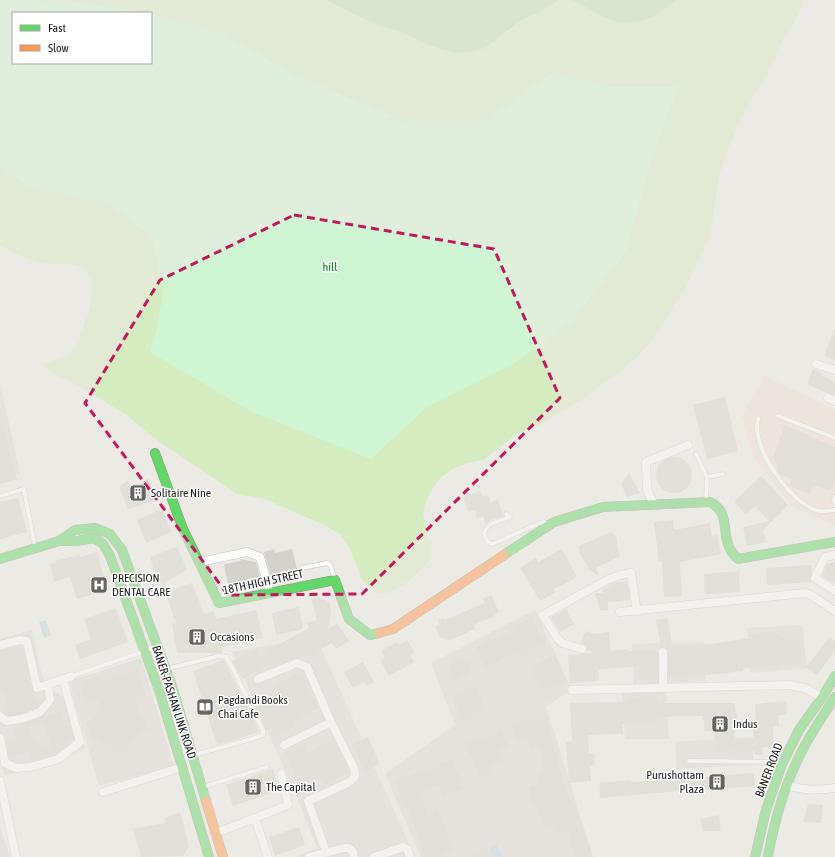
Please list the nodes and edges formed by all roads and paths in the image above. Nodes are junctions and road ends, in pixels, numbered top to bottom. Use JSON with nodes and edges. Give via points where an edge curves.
{"nodes":[{"id":1,"x":816,"y":364,"type":"dead end"},
{"id":2,"x":835,"y":370,"type":"edge"},
{"id":3,"x":778,"y":416,"type":"dead end"},
{"id":4,"x":758,"y":418,"type":"dead end"},
{"id":5,"x":835,"y":438,"type":"edge"},
{"id":6,"x":688,"y":445,"type":"dead end"},
{"id":7,"x":155,"y":453,"type":"dead end"},
{"id":8,"x":696,"y":454,"type":"dead end"},
{"id":9,"x":723,"y":474,"type":"dead end"},
{"id":10,"x":706,"y":477,"type":"junction"},
{"id":11,"x":0,"y":496,"type":"edge"},
{"id":12,"x":835,"y":497,"type":"edge"},
{"id":13,"x":706,"y":502,"type":"junction"},
{"id":14,"x":654,"y":504,"type":"junction"},
{"id":15,"x":835,"y":505,"type":"edge"},
{"id":16,"x":835,"y":510,"type":"edge"},
{"id":17,"x":506,"y":514,"type":"dead end"},
{"id":18,"x":549,"y":526,"type":"junction"},
{"id":19,"x":59,"y":541,"type":"junction"},
{"id":20,"x":835,"y":542,"type":"edge"},
{"id":21,"x":35,"y":548,"type":"junction"},
{"id":22,"x":122,"y":550,"type":"junction"},
{"id":23,"x":835,"y":555,"type":"edge"},
{"id":24,"x":110,"y":556,"type":"junction"},
{"id":25,"x":0,"y":559,"type":"edge"},
{"id":26,"x":200,"y":562,"type":"junction"},
{"id":27,"x":302,"y":568,"type":"dead end"},
{"id":28,"x":335,"y":580,"type":"junction"},
{"id":29,"x":835,"y":591,"type":"edge"},
{"id":30,"x":270,"y":593,"type":"junction"},
{"id":31,"x":637,"y":611,"type":"junction"},
{"id":32,"x":835,"y":611,"type":"edge"},
{"id":33,"x":620,"y":612,"type":"dead end"},
{"id":34,"x":0,"y":645,"type":"edge"},
{"id":35,"x":158,"y":647,"type":"junction"},
{"id":36,"x":582,"y":649,"type":"dead end"},
{"id":37,"x":146,"y":652,"type":"junction"},
{"id":38,"x":663,"y":652,"type":"dead end"},
{"id":39,"x":166,"y":669,"type":"junction"},
{"id":40,"x":72,"y":676,"type":"joint"},
{"id":41,"x":835,"y":676,"type":"edge"},
{"id":42,"x":63,"y":679,"type":"junction"},
{"id":43,"x":258,"y":680,"type":"dead end"},
{"id":44,"x":48,"y":685,"type":"junction"},
{"id":45,"x":663,"y":688,"type":"junction"},
{"id":46,"x":572,"y":690,"type":"dead end"},
{"id":47,"x":835,"y":697,"type":"edge"},
{"id":48,"x":822,"y":698,"type":"junction"},
{"id":49,"x":0,"y":716,"type":"edge"},
{"id":50,"x":331,"y":722,"type":"junction"},
{"id":51,"x":0,"y":738,"type":"edge"},
{"id":52,"x":284,"y":745,"type":"dead end"},
{"id":53,"x":193,"y":755,"type":"junction"},
{"id":54,"x":689,"y":761,"type":"dead end"},
{"id":55,"x":783,"y":762,"type":"junction"},
{"id":56,"x":182,"y":767,"type":"junction"},
{"id":57,"x":267,"y":767,"type":"dead end"},
{"id":58,"x":280,"y":774,"type":"dead end"},
{"id":59,"x":0,"y":781,"type":"edge"},
{"id":60,"x":787,"y":785,"type":"junction"},
{"id":61,"x":202,"y":788,"type":"junction"},
{"id":62,"x":835,"y":788,"type":"edge"},
{"id":63,"x":103,"y":792,"type":"dead end"},
{"id":64,"x":255,"y":818,"type":"junction"},
{"id":65,"x":216,"y":833,"type":"junction"},
{"id":66,"x":326,"y":852,"type":"junction"},
{"id":67,"x":355,"y":856,"type":"edge"},
{"id":68,"x":16,"y":857,"type":"edge"},
{"id":69,"x":209,"y":857,"type":"edge"},
{"id":70,"x":223,"y":857,"type":"edge"},
{"id":71,"x":268,"y":857,"type":"edge"},
{"id":72,"x":309,"y":857,"type":"edge"},
{"id":73,"x":374,"y":857,"type":"edge"},
{"id":74,"x":410,"y":857,"type":"edge"},
{"id":75,"x":755,"y":857,"type":"edge"},
{"id":76,"x":768,"y":857,"type":"edge"}],
"edges":[{"from":1,"to":2,"type":"street"},
{"from":3,"to":5,"type":"lane"},
{"from":4,"to":16,"type":"lane","via":[[757,430],[764,455],[781,482],[796,499],[820,511]]},
{"from":6,"to":14,"type":"street","via":[[646,462],[647,490]]},
{"from":7,"to":26,"type":"street","name":"18TH HIGH STREET","via":[[183,529]]},
{"from":8,"to":10,"type":"lane"},
{"from":9,"to":10,"type":"lane"},
{"from":10,"to":13,"type":"lane"},
{"from":11,"to":21,"type":"lane","via":[[24,489]]},
{"from":12,"to":15,"type":"lane"},
{"from":13,"to":14,"type":"street"},
{"from":13,"to":20,"type":"street","via":[[714,503],[724,515],[730,549],[738,560]]},
{"from":14,"to":18,"type":"street","via":[[603,507],[554,522]]},
{"from":17,"to":18,"type":"lane","via":[[510,517],[491,524],[485,530],[488,542],[492,544],[544,522]]},
{"from":18,"to":28,"type":"street","via":[[393,629],[370,635],[349,619]]},
{"from":19,"to":21,"type":"street","name":"BANER-PASHAN LINK ROAD"},
{"from":19,"to":22,"type":"street","name":"BANER-PASHAN LINK ROAD","via":[[75,530],[95,528],[110,534]]},
{"from":19,"to":24,"type":"street","name":"BANER-PASHAN LINK ROAD","via":[[94,538],[103,544]]},
{"from":21,"to":25,"type":"street","name":"BANER-PASHAN LINK ROAD"},
{"from":22,"to":24,"type":"street"},
{"from":22,"to":35,"type":"street","name":"BANER-PASHAN LINK ROAD"},
{"from":23,"to":29,"type":"street","via":[[825,557],[815,578]]},
{"from":24,"to":37,"type":"street","name":"BANER-PASHAN LINK ROAD"},
{"from":26,"to":30,"type":"street","name":"18TH HIGH STREET","via":[[219,603]]},
{"from":26,"to":30,"type":"street","via":[[247,552],[260,557]]},
{"from":27,"to":28,"type":"lane","via":[[327,563]]},
{"from":28,"to":30,"type":"street","name":"18TH HIGH STREET"},
{"from":31,"to":32,"type":"street","via":[[805,593]]},
{"from":31,"to":33,"type":"street"},
{"from":31,"to":36,"type":"street","via":[[632,573],[609,579],[543,615],[556,638],[562,643]]},
{"from":34,"to":44,"type":"street","via":[[26,641],[38,688]]},
{"from":35,"to":37,"type":"lane"},
{"from":35,"to":39,"type":"street","name":"BANER-PASHAN LINK ROAD"},
{"from":37,"to":40,"type":"lane"},
{"from":37,"to":56,"type":"street","name":"BANER-PASHAN LINK ROAD"},
{"from":38,"to":45,"type":"street"},
{"from":39,"to":53,"type":"street","name":"BANER-PASHAN LINK ROAD"},
{"from":39,"to":53,"type":"lane","via":[[219,656],[226,657],[263,730],[263,735],[258,737]]},
{"from":40,"to":42,"type":"street"},
{"from":41,"to":48,"type":"street","name":"BANER ROAD"},
{"from":42,"to":44,"type":"street"},
{"from":42,"to":51,"type":"street","via":[[80,742],[58,759],[16,768],[5,763]]},
{"from":43,"to":50,"type":"street","via":[[297,663],[307,667]]},
{"from":44,"to":49,"type":"street","via":[[50,700],[40,712],[22,719],[6,721]]},
{"from":45,"to":46,"type":"street"},
{"from":45,"to":48,"type":"street","via":[[790,685],[805,688]]},
{"from":47,"to":60,"type":"street","name":"BANER ROAD","via":[[807,740]]},
{"from":48,"to":55,"type":"street","name":"BANER ROAD","via":[[796,734]]},
{"from":50,"to":52,"type":"street"},
{"from":50,"to":66,"type":"street","via":[[354,768],[355,776],[350,782],[308,801]]},
{"from":53,"to":61,"type":"street","name":"BANER-PASHAN LINK ROAD"},
{"from":54,"to":55,"type":"lane"},
{"from":55,"to":75,"type":"street","name":"BANER ROAD","via":[[764,819]]},
{"from":56,"to":63,"type":"street"},
{"from":56,"to":69,"type":"street","name":"BANER-PASHAN LINK ROAD"},
{"from":57,"to":61,"type":"lane"},
{"from":58,"to":64,"type":"street","via":[[288,805]]},
{"from":59,"to":68,"type":"street"},
{"from":60,"to":62,"type":"street","via":[[810,790]]},
{"from":60,"to":76,"type":"street","name":"BANER ROAD"},
{"from":61,"to":65,"type":"street","name":"BANER-PASHAN LINK ROAD"},
{"from":64,"to":65,"type":"street"},
{"from":64,"to":71,"type":"street"},
{"from":65,"to":70,"type":"street","name":"BANER-PASHAN LINK ROAD"},
{"from":66,"to":67,"type":"street","via":[[349,848]]},
{"from":66,"to":72,"type":"street"},
{"from":73,"to":74,"type":"street","via":[[403,847],[407,849]]}]}
